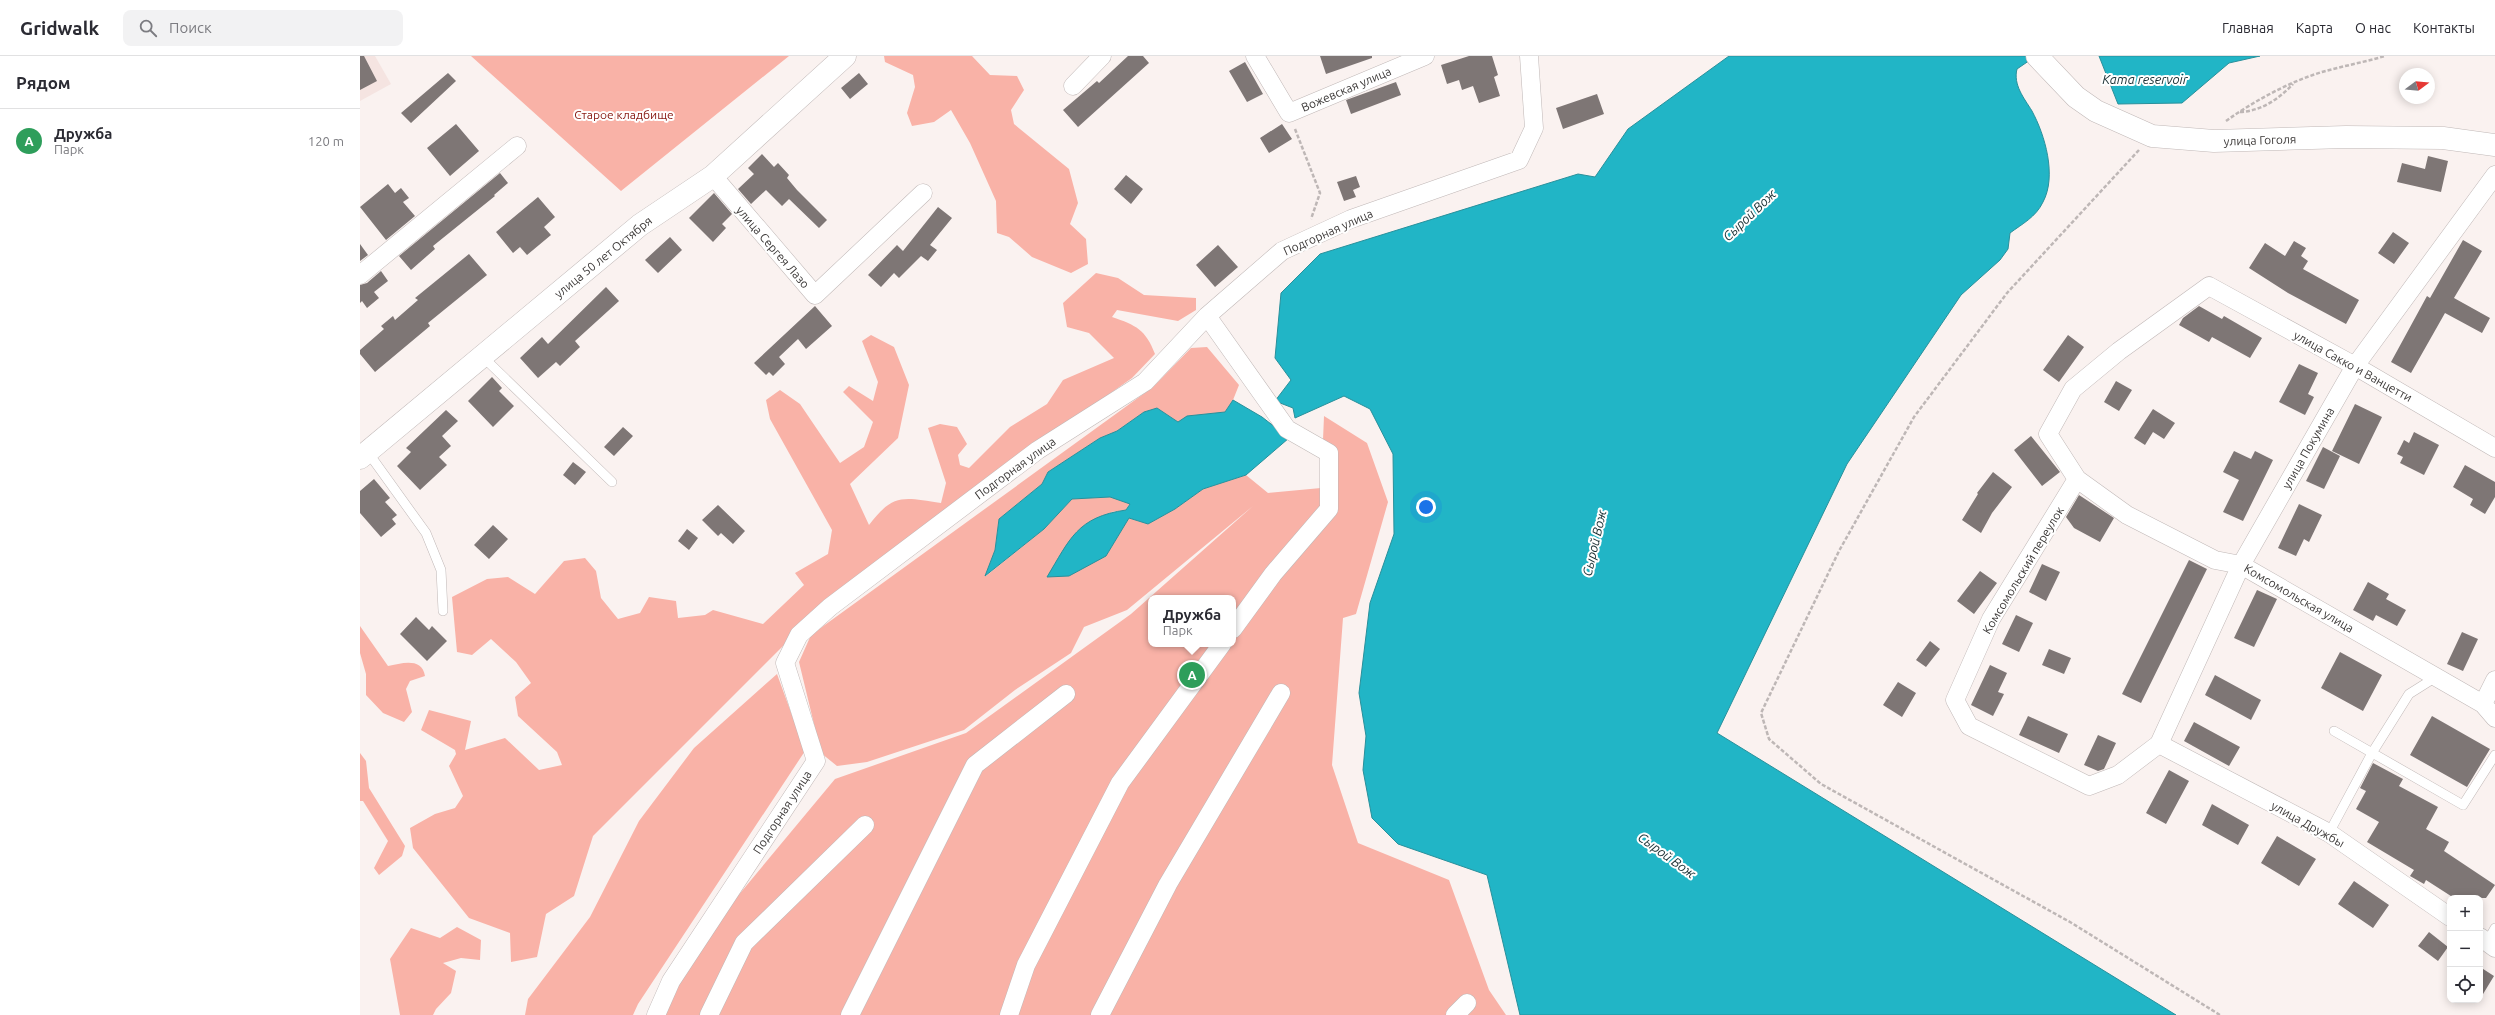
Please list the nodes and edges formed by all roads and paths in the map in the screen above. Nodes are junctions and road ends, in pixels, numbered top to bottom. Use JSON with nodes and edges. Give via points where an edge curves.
{"nodes":[{"id":1,"x":845,"y":56,"type":"edge"},
{"id":2,"x":1102,"y":56,"type":"edge"},
{"id":3,"x":1255,"y":56,"type":"edge"},
{"id":4,"x":1425,"y":56,"type":"edge"},
{"id":5,"x":1530,"y":56,"type":"edge"},
{"id":6,"x":2385,"y":56,"type":"edge"},
{"id":7,"x":2042,"y":62,"type":"edge"},
{"id":8,"x":2293,"y":84,"type":"junction"},
{"id":9,"x":1073,"y":86,"type":"dead end"},
{"id":10,"x":1289,"y":113,"type":"junction"},
{"id":11,"x":2152,"y":136,"type":"junction"},
{"id":12,"x":2495,"y":145,"type":"edge"},
{"id":13,"x":517,"y":146,"type":"dead end"},
{"id":14,"x":2495,"y":175,"type":"edge"},
{"id":15,"x":713,"y":176,"type":"junction"},
{"id":16,"x":923,"y":192,"type":"dead end"},
{"id":17,"x":1303,"y":242,"type":"junction"},
{"id":18,"x":360,"y":275,"type":"edge"},
{"id":19,"x":1207,"y":316,"type":"junction"},
{"id":20,"x":481,"y":356,"type":"junction"},
{"id":21,"x":2355,"y":366,"type":"junction"},
{"id":22,"x":2495,"y":448,"type":"edge"},
{"id":23,"x":364,"y":455,"type":"edge"},
{"id":24,"x":2077,"y":479,"type":"junction"},
{"id":25,"x":612,"y":482,"type":"dead end"},
{"id":26,"x":2241,"y":565,"type":"junction"},
{"id":27,"x":443,"y":611,"type":"dead end"},
{"id":28,"x":1236,"y":625,"type":"edge"},
{"id":29,"x":1220,"y":647,"type":"edge"},
{"id":30,"x":2436,"y":677,"type":"junction"},
{"id":31,"x":2495,"y":680,"type":"edge"},
{"id":32,"x":1281,"y":693,"type":"dead end"},
{"id":33,"x":1066,"y":694,"type":"dead end"},
{"id":34,"x":2483,"y":704,"type":"junction"},
{"id":35,"x":2495,"y":718,"type":"edge"},
{"id":36,"x":2334,"y":730,"type":"dead end"},
{"id":37,"x":2159,"y":744,"type":"junction"},
{"id":38,"x":2372,"y":753,"type":"junction"},
{"id":39,"x":2495,"y":755,"type":"edge"},
{"id":40,"x":865,"y":824,"type":"dead end"},
{"id":41,"x":2329,"y":833,"type":"junction"},
{"id":42,"x":2447,"y":914,"type":"edge"},
{"id":43,"x":656,"y":1015,"type":"edge"},
{"id":44,"x":709,"y":1015,"type":"edge"},
{"id":45,"x":850,"y":1015,"type":"edge"},
{"id":46,"x":1010,"y":1015,"type":"edge"},
{"id":47,"x":1100,"y":1015,"type":"edge"},
{"id":48,"x":2220,"y":1015,"type":"edge"}],
"edges":[{"from":1,"to":15,"type":"main road","name":"улица 50 лет Октября"},
{"from":2,"to":9,"type":"street"},
{"from":3,"to":10,"type":"street"},
{"from":4,"to":10,"type":"street","name":"Вожевская улица"},
{"from":5,"to":17,"type":"street","name":"Подгорная улица","via":[[1534,128],[1519,160],[1351,219]]},
{"from":6,"to":8,"type":"path","via":[[2322,72]]},
{"from":7,"to":11,"type":"main road","name":"улица Гоголя","via":[[2076,97],[2096,110]]},
{"from":8,"to":8,"type":"path","via":[[2280,97],[2250,112],[2238,112]]},
{"from":10,"to":17,"type":"path","via":[[1320,193]]},
{"from":11,"to":12,"type":"main road","name":"улица Гоголя","via":[[2214,141],[2346,137],[2443,138]]},
{"from":11,"to":48,"type":"path","via":[[2008,293],[1914,418],[1839,551],[1761,713],[1769,739],[1821,784],[2070,922]]},
{"from":13,"to":18,"type":"street"},
{"from":14,"to":21,"type":"street","name":"улица Покумина"},
{"from":15,"to":16,"type":"street","name":"улица Сергея Лазо","via":[[815,295]]},
{"from":15,"to":20,"type":"main road","name":"улица 50 лет Октября","via":[[640,225]]},
{"from":17,"to":19,"type":"street","name":"Подгорная улица","via":[[1282,251]]},
{"from":19,"to":28,"type":"street","via":[[1287,429],[1329,453],[1329,508]]},
{"from":19,"to":43,"type":"street","name":"Подгорная улица","via":[[1145,382],[1038,450],[830,607],[799,635],[785,664],[816,761],[671,981]]},
{"from":20,"to":23,"type":"main road","name":"улица 50 лет Октября"},
{"from":20,"to":25,"type":"lane"},
{"from":21,"to":22,"type":"street","name":"улица Сакко и Ванцетти"},
{"from":21,"to":24,"type":"street","name":"улица Сакко и Ванцетти","via":[[2209,286],[2119,351],[2073,389],[2048,434]]},
{"from":21,"to":26,"type":"street","name":"улица Покумина"},
{"from":23,"to":27,"type":"lane","via":[[426,533],[441,570]]},
{"from":24,"to":26,"type":"street","name":"Комсомольская улица","via":[[2127,515],[2215,560]]},
{"from":24,"to":37,"type":"street","name":"Комсомольский переулок","via":[[1991,619],[1955,700],[1968,726],[2089,786],[2118,776]]},
{"from":26,"to":30,"type":"street","name":"Комсомольская улица"},
{"from":26,"to":37,"type":"street","name":"улица Покумина"},
{"from":29,"to":46,"type":"street","via":[[1120,783],[1026,965]]},
{"from":30,"to":34,"type":"street","name":"Комсомольская улица"},
{"from":30,"to":38,"type":"lane","via":[[2409,694]]},
{"from":31,"to":34,"type":"street"},
{"from":32,"to":47,"type":"street","via":[[1168,884]]},
{"from":33,"to":45,"type":"street","via":[[975,765]]},
{"from":34,"to":35,"type":"street","name":"Комсомольская улица"},
{"from":36,"to":38,"type":"lane"},
{"from":37,"to":41,"type":"street","name":"улица Дружбы"},
{"from":38,"to":39,"type":"lane","via":[[2463,805]]},
{"from":38,"to":41,"type":"lane"},
{"from":40,"to":44,"type":"street","via":[[744,943]]},
{"from":41,"to":42,"type":"street","name":"улица Дружбы"}]}
